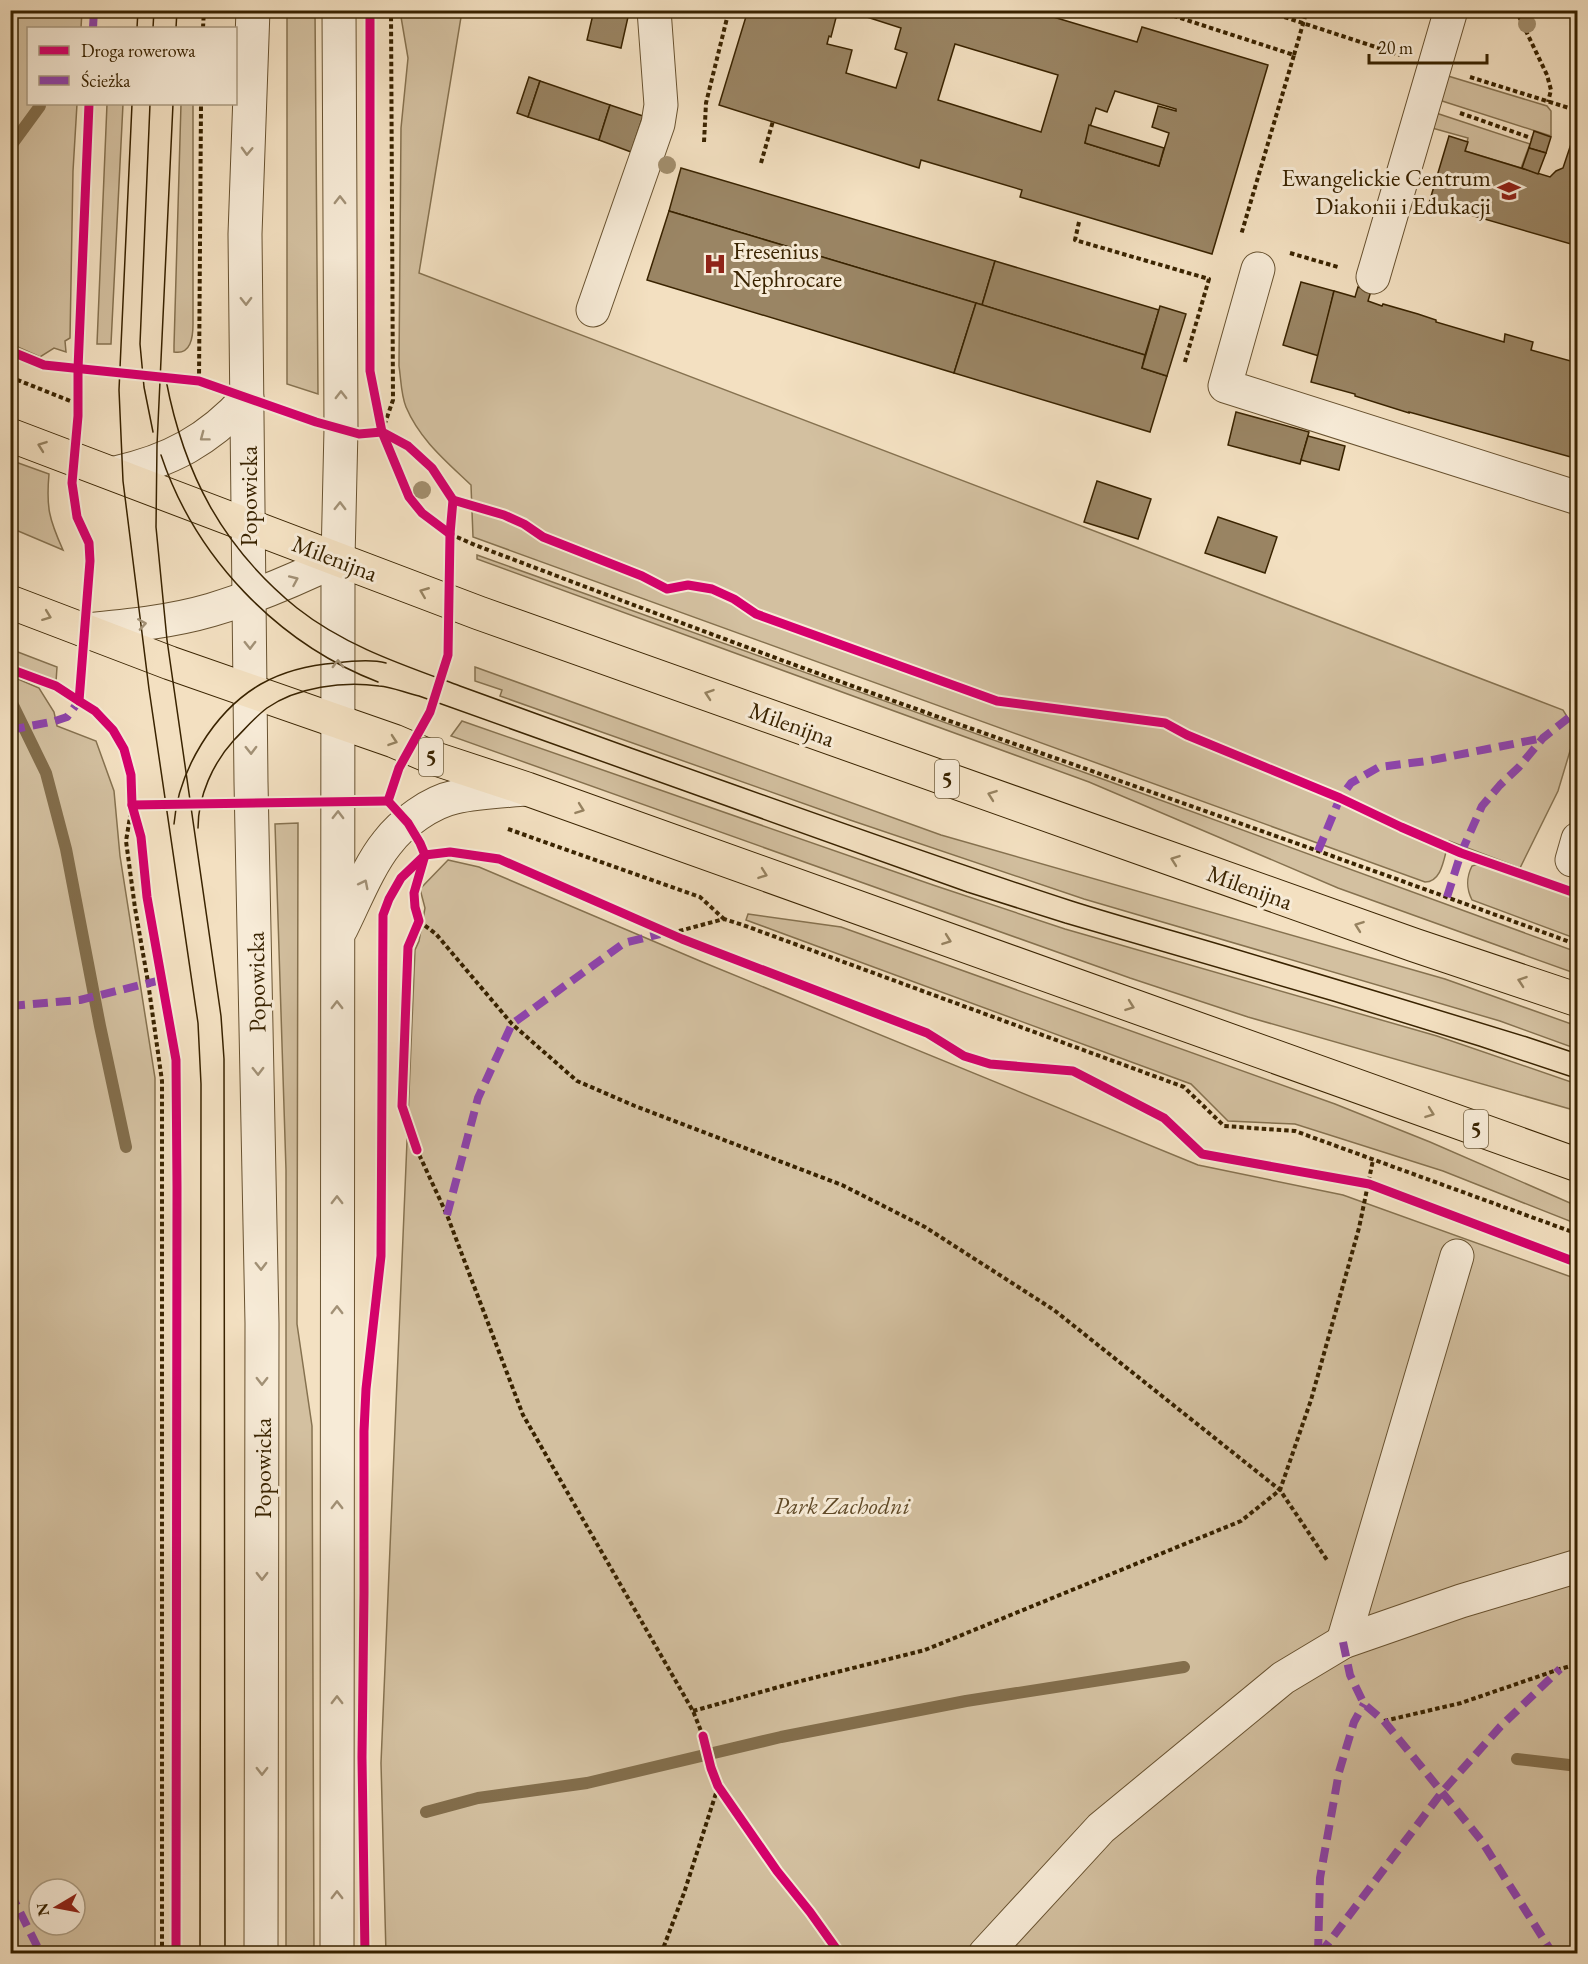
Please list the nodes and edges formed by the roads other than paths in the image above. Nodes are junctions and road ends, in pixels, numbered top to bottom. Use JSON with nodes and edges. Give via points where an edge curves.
{"nodes":[{"id":1,"x":253,"y":10,"type":"edge"},
{"id":2,"x":339,"y":10,"type":"edge"},
{"id":3,"x":654,"y":10,"type":"edge"},
{"id":4,"x":1451,"y":10,"type":"edge"},
{"id":5,"x":1253,"y":255,"type":"road end"},
{"id":6,"x":1373,"y":277,"type":"road end"},
{"id":7,"x":593,"y":310,"type":"dead end"},
{"id":8,"x":247,"y":398,"type":"junction"},
{"id":9,"x":10,"y":435,"type":"edge"},
{"id":10,"x":114,"y":473,"type":"junction"},
{"id":11,"x":1578,"y":498,"type":"edge"},
{"id":12,"x":247,"y":524,"type":"junction"},
{"id":13,"x":338,"y":559,"type":"junction"},
{"id":14,"x":249,"y":598,"type":"junction"},
{"id":15,"x":10,"y":602,"type":"edge"},
{"id":16,"x":84,"y":630,"type":"junction"},
{"id":17,"x":250,"y":691,"type":"junction"},
{"id":18,"x":338,"y":722,"type":"junction"},
{"id":19,"x":525,"y":789,"type":"junction"},
{"id":20,"x":337,"y":936,"type":"junction"},
{"id":21,"x":1578,"y":1000,"type":"edge"},
{"id":22,"x":1578,"y":1165,"type":"edge"},
{"id":23,"x":1457,"y":1256,"type":"dead end"},
{"id":24,"x":1578,"y":1566,"type":"edge"},
{"id":25,"x":1343,"y":1642,"type":"junction"},
{"id":26,"x":261,"y":1953,"type":"edge"},
{"id":27,"x":337,"y":1953,"type":"edge"},
{"id":28,"x":985,"y":1953,"type":"edge"}],
"edges":[{"from":1,"to":8,"type":"street","name":"Popowicka","one_way":true,"via":[[245,234]]},
{"from":13,"to":2,"type":"street","one_way":true},
{"from":3,"to":7,"type":"street","via":[[662,105]]},
{"from":4,"to":6,"type":"street"},
{"from":5,"to":11,"type":"street","via":[[1226,386]]},
{"from":8,"to":10,"type":"street","one_way":true,"via":[[199,441],[173,456]]},
{"from":8,"to":12,"type":"street","name":"Popowicka"},
{"from":10,"to":9,"type":"main road","name":"Milenijna","number":"5","one_way":true},
{"from":10,"to":12,"type":"main road","name":"Milenijna","number":"5"},
{"from":12,"to":13,"type":"main road","name":"Milenijna","number":"5"},
{"from":12,"to":14,"type":"street","name":"Popowicka"},
{"from":14,"to":13,"type":"street","one_way":true},
{"from":18,"to":13,"type":"street","one_way":true},
{"from":21,"to":13,"type":"main road","name":"Milenijna","number":"5","one_way":true,"via":[[479,613]]},
{"from":16,"to":14,"type":"street","one_way":true,"via":[[168,620]]},
{"from":14,"to":17,"type":"street","name":"Popowicka","one_way":true},
{"from":15,"to":16,"type":"main road","number":"5","one_way":true},
{"from":16,"to":17,"type":"main road","number":"5"},
{"from":17,"to":18,"type":"main road","number":"5"},
{"from":17,"to":26,"type":"street","name":"Popowicka","one_way":true,"via":[[262,1323]]},
{"from":18,"to":19,"type":"main road","number":"5","one_way":true},
{"from":20,"to":18,"type":"street","one_way":true},
{"from":20,"to":19,"type":"street","one_way":true,"via":[[380,853],[416,815],[455,796]]},
{"from":19,"to":22,"type":"main road","number":"5","one_way":true},
{"from":27,"to":20,"type":"street","one_way":true},
{"from":23,"to":25,"type":"street"},
{"from":24,"to":25,"type":"street","via":[[1461,1600]]},
{"from":25,"to":28,"type":"street","via":[[1283,1678],[1101,1828]]}]}
